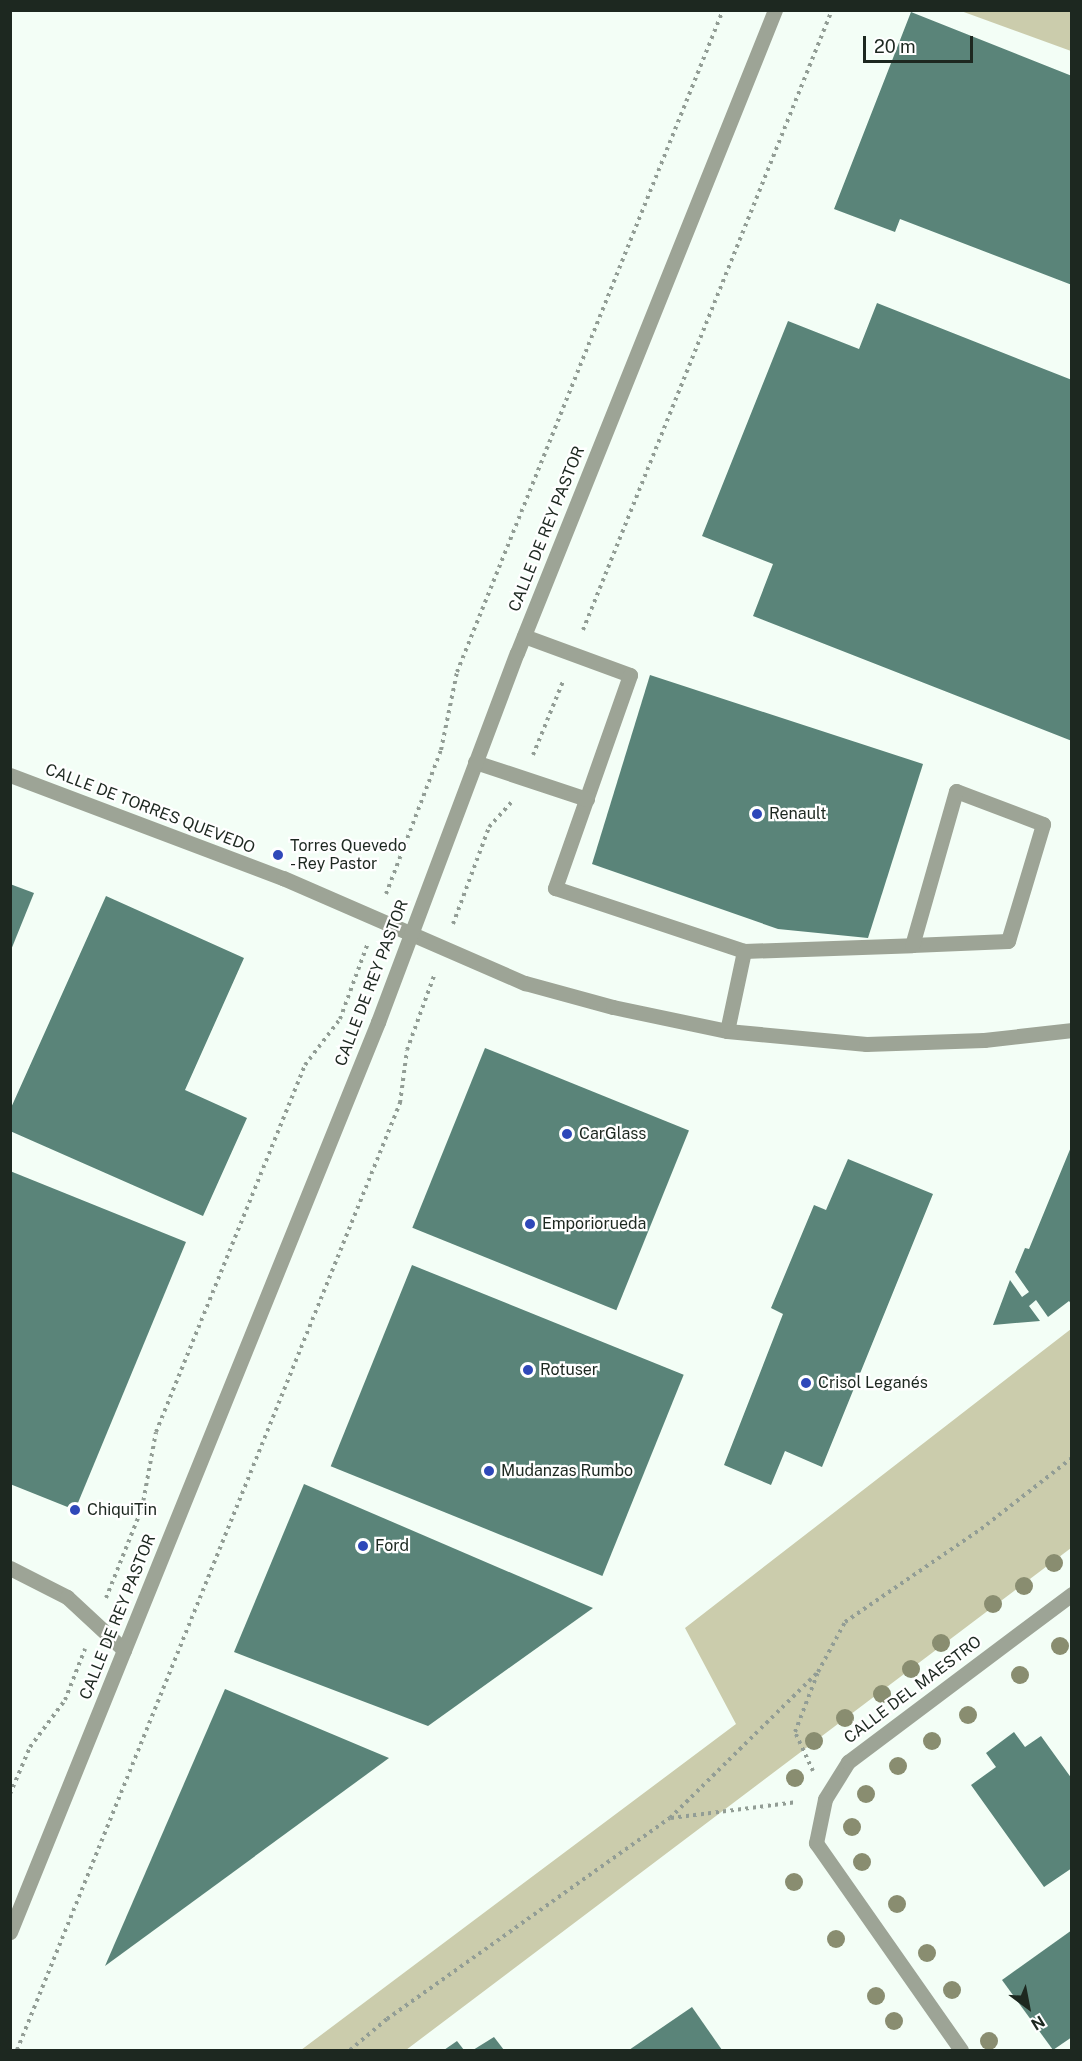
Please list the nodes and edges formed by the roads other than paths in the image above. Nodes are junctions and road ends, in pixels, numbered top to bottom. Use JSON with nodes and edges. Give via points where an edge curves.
{"nodes":[{"id":1,"x":776,"y":10,"type":"edge"},
{"id":2,"x":524,"y":636,"type":"junction"},
{"id":3,"x":475,"y":762,"type":"junction"},
{"id":4,"x":10,"y":775,"type":"edge"},
{"id":5,"x":587,"y":799,"type":"junction"},
{"id":6,"x":409,"y":934,"type":"junction"},
{"id":7,"x":912,"y":945,"type":"junction"},
{"id":8,"x":744,"y":951,"type":"junction"},
{"id":9,"x":1071,"y":1030,"type":"edge"},
{"id":10,"x":727,"y":1031,"type":"junction"},
{"id":11,"x":10,"y":1568,"type":"edge"},
{"id":12,"x":1071,"y":1594,"type":"edge"},
{"id":13,"x":124,"y":1650,"type":"junction"},
{"id":14,"x":10,"y":1932,"type":"edge"},
{"id":15,"x":961,"y":2050,"type":"edge"}],
"edges":[{"from":1,"to":2,"type":"street","name":"CALLE DE REY PASTOR"},
{"from":2,"to":3,"type":"street","name":"CALLE DE REY PASTOR"},
{"from":2,"to":5,"type":"street","via":[[630,675]]},
{"from":3,"to":5,"type":"street"},
{"from":3,"to":6,"type":"street","name":"CALLE DE REY PASTOR"},
{"from":4,"to":6,"type":"street","name":"CALLE DE TORRES QUEVEDO","via":[[283,878]]},
{"from":5,"to":8,"type":"street","via":[[555,888]]},
{"from":6,"to":10,"type":"street","name":"CALLE DE TORRES QUEVEDO","via":[[525,983]]},
{"from":6,"to":13,"type":"street","name":"CALLE DE REY PASTOR"},
{"from":7,"to":7,"type":"street","via":[[1008,941],[1043,824],[956,791]]},
{"from":7,"to":8,"type":"street"},
{"from":8,"to":10,"type":"street"},
{"from":9,"to":10,"type":"street","name":"CALLE DE TORRES QUEVEDO","via":[[984,1040],[877,1044]]},
{"from":11,"to":13,"type":"street","via":[[67,1597]]},
{"from":12,"to":15,"type":"street","name":"CALLE DEL MAESTRO","via":[[848,1762],[825,1799],[816,1843]]},
{"from":13,"to":14,"type":"street","name":"CALLE DE REY PASTOR"}]}
